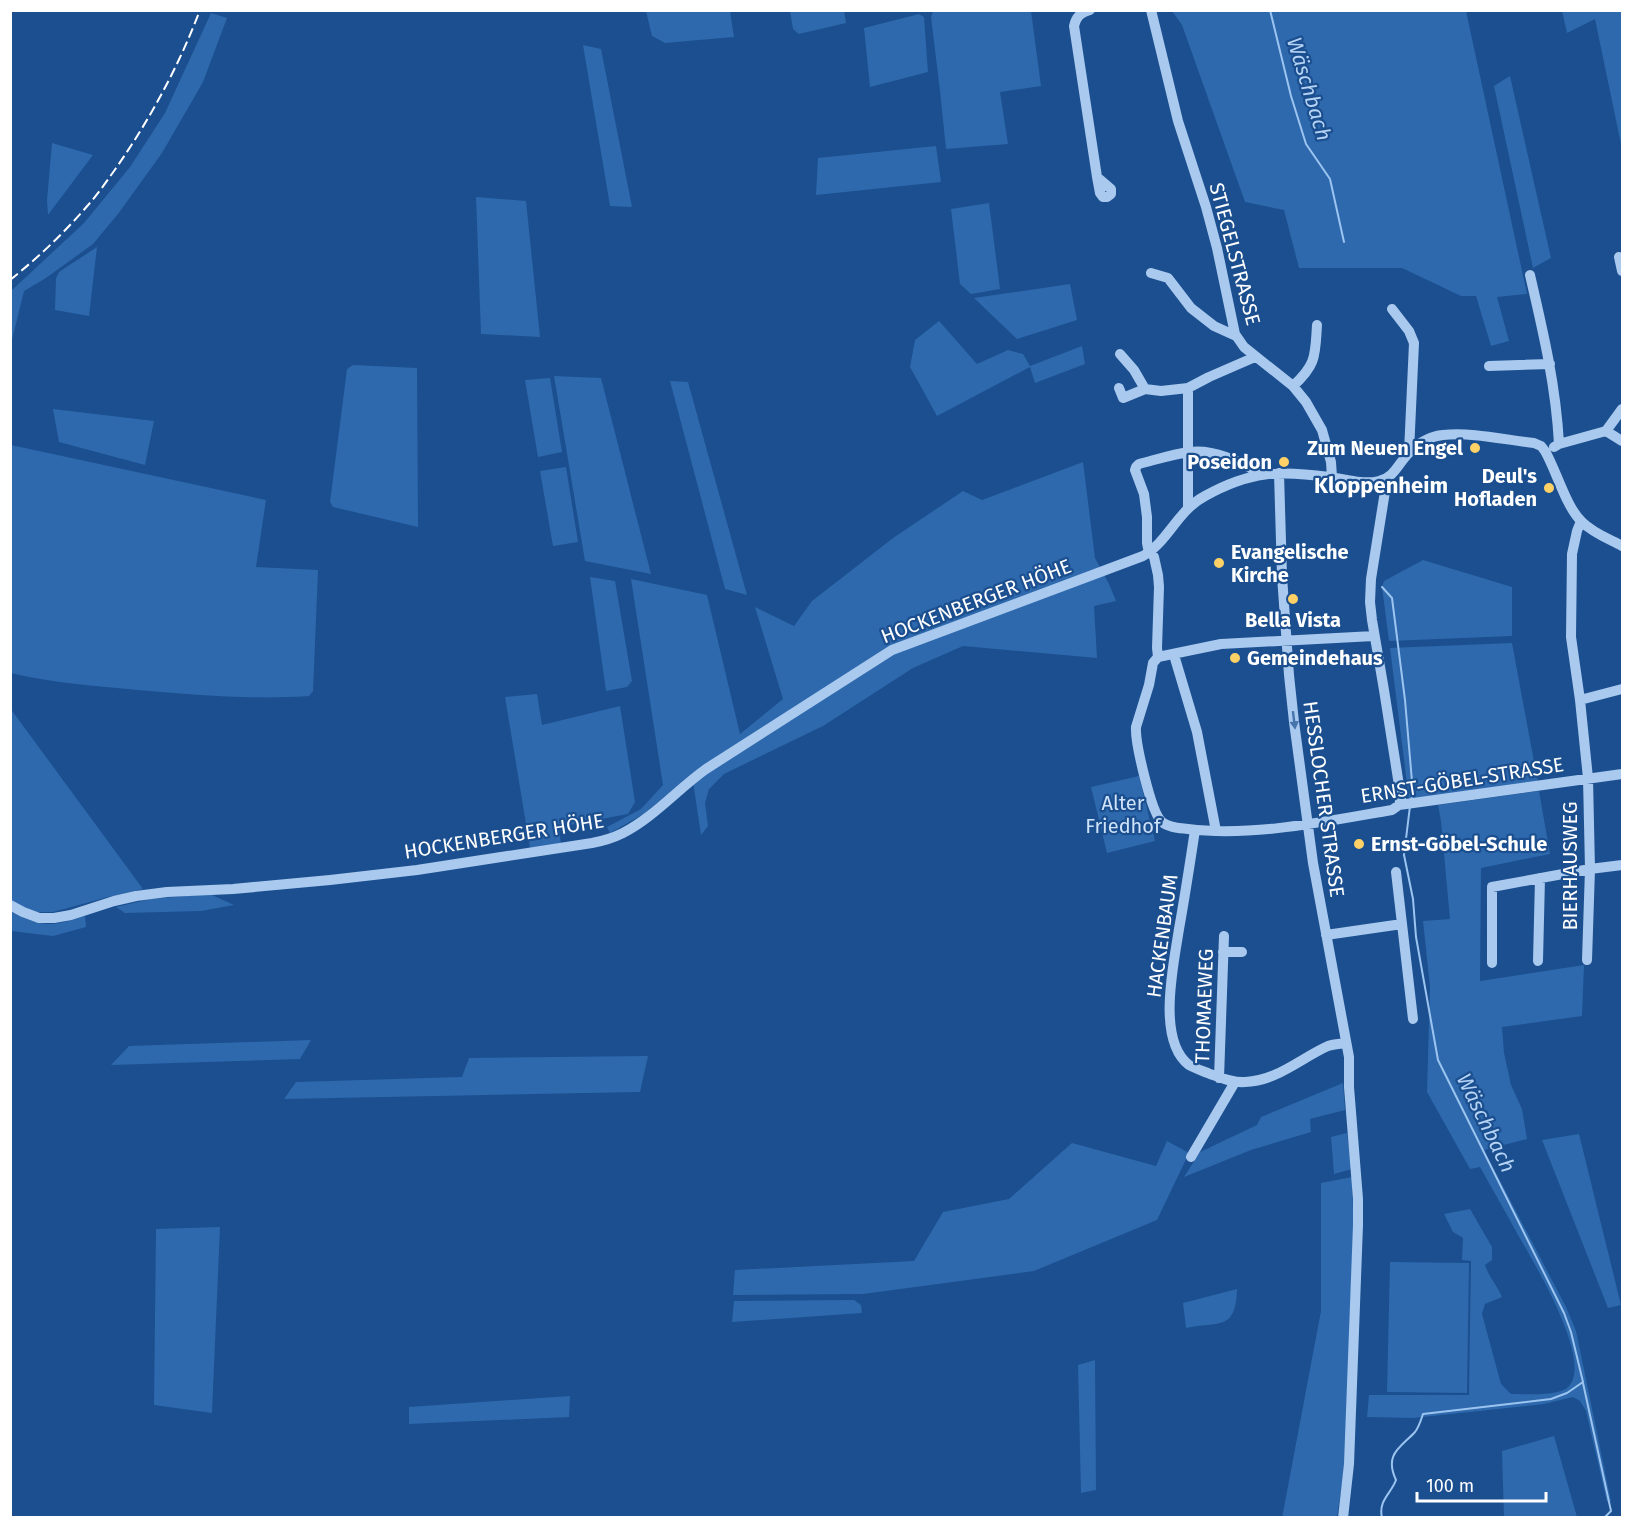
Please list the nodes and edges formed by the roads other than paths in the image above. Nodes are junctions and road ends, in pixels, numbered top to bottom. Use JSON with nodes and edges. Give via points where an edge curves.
{"nodes":[{"id":1,"x":1090,"y":10,"type":"edge"},
{"id":2,"x":1151,"y":10,"type":"edge"},
{"id":3,"x":1097,"y":177,"type":"dead end"},
{"id":4,"x":1619,"y":257,"type":"dead end"},
{"id":5,"x":1623,"y":271,"type":"edge"},
{"id":6,"x":1151,"y":273,"type":"dead end"},
{"id":7,"x":1530,"y":275,"type":"dead end"},
{"id":8,"x":1392,"y":309,"type":"dead end"},
{"id":9,"x":1317,"y":325,"type":"dead end"},
{"id":10,"x":1236,"y":336,"type":"junction"},
{"id":11,"x":1120,"y":354,"type":"dead end"},
{"id":12,"x":1255,"y":357,"type":"junction"},
{"id":13,"x":1550,"y":364,"type":"junction"},
{"id":14,"x":1489,"y":366,"type":"dead end"},
{"id":15,"x":1293,"y":386,"type":"junction"},
{"id":16,"x":1119,"y":388,"type":"dead end"},
{"id":17,"x":1188,"y":388,"type":"junction"},
{"id":18,"x":1145,"y":389,"type":"junction"},
{"id":19,"x":1623,"y":409,"type":"edge"},
{"id":20,"x":1606,"y":431,"type":"junction"},
{"id":21,"x":1623,"y":441,"type":"edge"},
{"id":22,"x":1559,"y":444,"type":"junction"},
{"id":23,"x":1545,"y":451,"type":"junction"},
{"id":24,"x":1189,"y":452,"type":"junction"},
{"id":25,"x":1409,"y":452,"type":"junction"},
{"id":26,"x":1279,"y":473,"type":"junction"},
{"id":27,"x":1261,"y":474,"type":"junction"},
{"id":28,"x":1332,"y":477,"type":"junction"},
{"id":29,"x":1387,"y":479,"type":"junction"},
{"id":30,"x":1188,"y":507,"type":"junction"},
{"id":31,"x":1581,"y":521,"type":"junction"},
{"id":32,"x":1623,"y":546,"type":"edge"},
{"id":33,"x":1150,"y":552,"type":"junction"},
{"id":34,"x":1374,"y":636,"type":"junction"},
{"id":35,"x":1286,"y":640,"type":"junction"},
{"id":36,"x":1174,"y":655,"type":"junction"},
{"id":37,"x":1158,"y":657,"type":"junction"},
{"id":38,"x":1623,"y":689,"type":"edge"},
{"id":39,"x":1580,"y":700,"type":"junction"},
{"id":40,"x":1623,"y":774,"type":"edge"},
{"id":41,"x":1588,"y":778,"type":"junction"},
{"id":42,"x":1406,"y":804,"type":"junction"},
{"id":43,"x":1307,"y":824,"type":"junction"},
{"id":44,"x":1196,"y":830,"type":"junction"},
{"id":45,"x":1216,"y":831,"type":"junction"},
{"id":46,"x":1623,"y":865,"type":"edge"},
{"id":47,"x":1590,"y":869,"type":"junction"},
{"id":48,"x":1396,"y":872,"type":"dead end"},
{"id":49,"x":1540,"y":878,"type":"junction"},
{"id":50,"x":10,"y":905,"type":"edge"},
{"id":51,"x":1402,"y":924,"type":"junction"},
{"id":52,"x":1326,"y":935,"type":"junction"},
{"id":53,"x":1224,"y":936,"type":"dead end"},
{"id":54,"x":1223,"y":952,"type":"junction"},
{"id":55,"x":1242,"y":952,"type":"dead end"},
{"id":56,"x":1587,"y":960,"type":"dead end"},
{"id":57,"x":1539,"y":961,"type":"dead end"},
{"id":58,"x":1492,"y":963,"type":"dead end"},
{"id":59,"x":1413,"y":1019,"type":"dead end"},
{"id":60,"x":1346,"y":1043,"type":"junction"},
{"id":61,"x":1220,"y":1078,"type":"junction"},
{"id":62,"x":1235,"y":1082,"type":"junction"},
{"id":63,"x":1191,"y":1157,"type":"dead end"},
{"id":64,"x":1342,"y":1518,"type":"edge"}],
"edges":[{"from":1,"to":3,"type":"street","via":[[1078,15],[1074,26]]},
{"from":2,"to":10,"type":"street","name":"STIEGELSTRASSE","via":[[1178,121],[1215,239]]},
{"from":4,"to":5,"type":"street"},
{"from":6,"to":10,"type":"street","via":[[1168,278],[1191,308],[1214,326]]},
{"from":7,"to":13,"type":"street"},
{"from":8,"to":25,"type":"street","via":[[1414,343]]},
{"from":9,"to":15,"type":"street","via":[[1316,355]]},
{"from":10,"to":12,"type":"street","name":"STIEGELSTRASSE"},
{"from":11,"to":18,"type":"street"},
{"from":12,"to":15,"type":"street","name":"STIEGELSTRASSE"},
{"from":12,"to":17,"type":"street"},
{"from":13,"to":14,"type":"street"},
{"from":13,"to":22,"type":"street"},
{"from":15,"to":28,"type":"street","name":"STIEGELSTRASSE","via":[[1322,430]]},
{"from":16,"to":18,"type":"street","via":[[1123,398]]},
{"from":17,"to":18,"type":"street"},
{"from":17,"to":24,"type":"street"},
{"from":19,"to":20,"type":"street"},
{"from":20,"to":21,"type":"street"},
{"from":20,"to":22,"type":"street"},
{"from":22,"to":23,"type":"street"},
{"from":23,"to":25,"type":"street","via":[[1534,443],[1443,435],[1421,442]]},
{"from":23,"to":31,"type":"street"},
{"from":24,"to":27,"type":"street","via":[[1213,454]]},
{"from":24,"to":30,"type":"street"},
{"from":24,"to":33,"type":"street","via":[[1136,466],[1144,494]]},
{"from":25,"to":29,"type":"street"},
{"from":26,"to":27,"type":"street"},
{"from":26,"to":28,"type":"street"},
{"from":26,"to":35,"type":"street","name":"HESSLOCHER STRASSE"},
{"from":27,"to":30,"type":"street","via":[[1218,489]]},
{"from":28,"to":29,"type":"street","via":[[1361,482]]},
{"from":29,"to":34,"type":"street","via":[[1371,579]]},
{"from":30,"to":33,"type":"street"},
{"from":31,"to":32,"type":"street"},
{"from":31,"to":39,"type":"street","name":"BIERHAUSWEG","via":[[1572,554],[1570,637]]},
{"from":33,"to":37,"type":"street","via":[[1157,565],[1159,587]]},
{"from":33,"to":50,"type":"street","name":"HOCKENBERGER HÖHE","via":[[892,650],[706,769],[637,825],[609,839],[417,870],[136,896],[54,918],[39,918]]},
{"from":34,"to":35,"type":"street"},
{"from":34,"to":42,"type":"street","via":[[1401,798]]},
{"from":35,"to":36,"type":"street","via":[[1221,644]]},
{"from":35,"to":43,"type":"street","name":"HESSLOCHER STRASSE","one_way":true},
{"from":36,"to":37,"type":"street"},
{"from":36,"to":45,"type":"street","via":[[1197,732]]},
{"from":37,"to":44,"type":"street","name":"ERNST-GÖBEL-STRASSE","via":[[1136,727],[1137,742],[1158,818],[1167,825]]},
{"from":38,"to":39,"type":"street"},
{"from":39,"to":41,"type":"street","name":"BIERHAUSWEG"},
{"from":40,"to":41,"type":"street","name":"ERNST-GÖBEL-STRASSE"},
{"from":41,"to":42,"type":"street","name":"ERNST-GÖBEL-STRASSE"},
{"from":41,"to":47,"type":"street","name":"BIERHAUSWEG"},
{"from":42,"to":43,"type":"street","name":"ERNST-GÖBEL-STRASSE","via":[[1392,810]]},
{"from":43,"to":45,"type":"street","name":"ERNST-GÖBEL-STRASSE"},
{"from":43,"to":52,"type":"street","name":"HESSLOCHER STRASSE"},
{"from":44,"to":45,"type":"street","name":"ERNST-GÖBEL-STRASSE"},
{"from":44,"to":61,"type":"street","name":"HACKENBAUM","via":[[1171,981],[1170,1022],[1184,1060]]},
{"from":46,"to":47,"type":"street"},
{"from":47,"to":49,"type":"street"},
{"from":47,"to":56,"type":"street","name":"BIERHAUSWEG"},
{"from":48,"to":51,"type":"street"},
{"from":49,"to":57,"type":"street"},
{"from":49,"to":58,"type":"street","via":[[1492,887]]},
{"from":51,"to":52,"type":"street"},
{"from":51,"to":59,"type":"street"},
{"from":52,"to":60,"type":"street","name":"HESSLOCHER STRASSE"},
{"from":53,"to":54,"type":"street","name":"THOMAEWEG"},
{"from":54,"to":55,"type":"street"},
{"from":54,"to":61,"type":"street","name":"THOMAEWEG"},
{"from":60,"to":62,"type":"street","name":"HACKENBAUM","via":[[1330,1045],[1266,1078]]},
{"from":60,"to":64,"type":"street","name":"HESSLOCHER STRASSE","via":[[1358,1225],[1348,1486]]},
{"from":61,"to":62,"type":"street","name":"HACKENBAUM"},
{"from":62,"to":63,"type":"street"}]}
